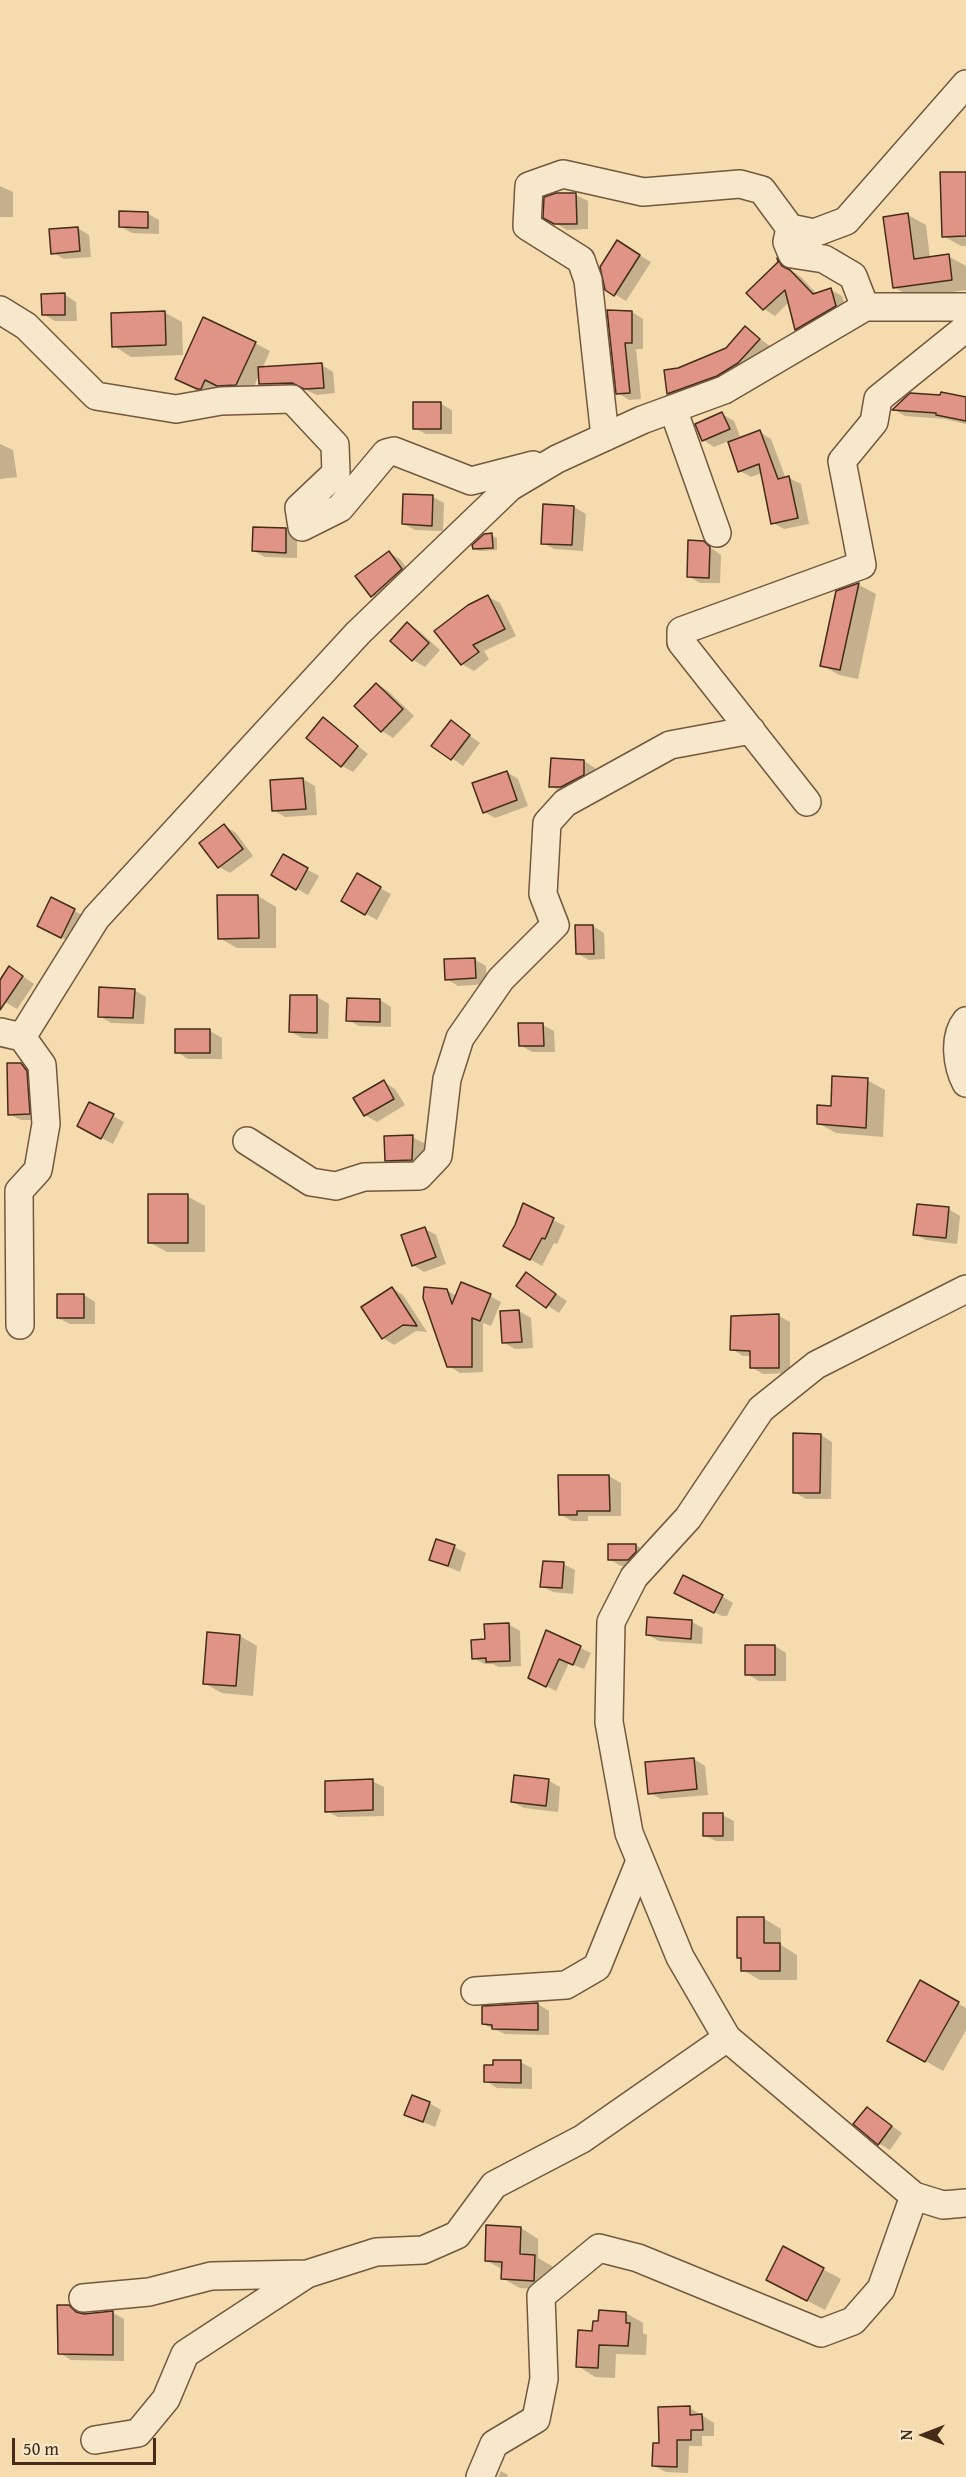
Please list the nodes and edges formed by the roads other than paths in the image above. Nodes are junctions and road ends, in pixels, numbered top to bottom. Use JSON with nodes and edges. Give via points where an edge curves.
{"nodes":[{"id":1,"x":966,"y":84,"type":"edge"},
{"id":2,"x":790,"y":228,"type":"junction"},
{"id":3,"x":865,"y":307,"type":"junction"},
{"id":4,"x":966,"y":307,"type":"edge"},
{"id":5,"x":0,"y":310,"type":"edge"},
{"id":6,"x":966,"y":328,"type":"edge"},
{"id":7,"x":673,"y":409,"type":"junction"},
{"id":8,"x":605,"y":437,"type":"junction"},
{"id":9,"x":557,"y":459,"type":"junction"},
{"id":10,"x":717,"y":533,"type":"dead end"},
{"id":11,"x":751,"y":730,"type":"junction"},
{"id":12,"x":807,"y":802,"type":"dead end"},
{"id":13,"x":966,"y":1021,"type":"edge"},
{"id":14,"x":11,"y":1034,"type":"edge"},
{"id":15,"x":966,"y":1083,"type":"edge"},
{"id":16,"x":247,"y":1141,"type":"dead end"},
{"id":17,"x":966,"y":1289,"type":"edge"},
{"id":18,"x":20,"y":1325,"type":"dead end"},
{"id":19,"x":640,"y":1861,"type":"junction"},
{"id":20,"x":475,"y":1991,"type":"dead end"},
{"id":21,"x":727,"y":2038,"type":"junction"},
{"id":22,"x":914,"y":2196,"type":"junction"},
{"id":23,"x":966,"y":2204,"type":"edge"},
{"id":24,"x":307,"y":2274,"type":"junction"},
{"id":25,"x":83,"y":2298,"type":"dead end"},
{"id":26,"x":95,"y":2440,"type":"dead end"},
{"id":27,"x":480,"y":2477,"type":"edge"}],
"edges":[{"from":1,"to":2,"type":"street","via":[[846,221],[814,233]]},
{"from":2,"to":3,"type":"street","via":[[787,242],[792,254],[824,259],[853,276]]},
{"from":2,"to":8,"type":"street","via":[[762,190],[740,184],[643,192],[563,174],[529,186],[527,226],[581,260],[588,280]]},
{"from":3,"to":4,"type":"street"},
{"from":3,"to":7,"type":"street","via":[[724,390]]},
{"from":5,"to":9,"type":"street","via":[[26,326],[96,396],[176,409],[221,401],[292,399],[335,445],[336,473],[299,508],[302,527],[340,508],[386,453],[394,451],[471,481]]},
{"from":6,"to":11,"type":"street","via":[[878,399],[874,422],[842,461],[862,565],[681,631],[681,642]]},
{"from":7,"to":8,"type":"street"},
{"from":7,"to":10,"type":"street"},
{"from":8,"to":9,"type":"street"},
{"from":9,"to":14,"type":"street","via":[[510,487],[350,641],[96,918]]},
{"from":11,"to":12,"type":"street"},
{"from":11,"to":16,"type":"street","via":[[670,745],[565,803],[547,824],[543,894],[555,925],[501,979],[460,1038],[447,1079],[438,1156],[419,1176],[364,1178],[336,1186],[311,1182]]},
{"from":13,"to":15,"type":"street","via":[[958,1042],[958,1068]]},
{"from":14,"to":18,"type":"street","via":[[42,1065],[46,1124],[38,1170],[19,1191]]},
{"from":17,"to":19,"type":"street","via":[[816,1365],[761,1409],[687,1518],[634,1577],[611,1622],[609,1722],[629,1833]]},
{"from":19,"to":20,"type":"street","via":[[597,1967],[566,1984]]},
{"from":19,"to":21,"type":"street","via":[[680,1957]]},
{"from":21,"to":22,"type":"street"},
{"from":21,"to":24,"type":"street","via":[[582,2139],[494,2185],[457,2235],[423,2250],[376,2252]]},
{"from":22,"to":23,"type":"street","via":[[943,2205]]},
{"from":22,"to":27,"type":"street","via":[[880,2289],[854,2321],[821,2333],[638,2259],[599,2248],[541,2296],[544,2379],[536,2419],[494,2444]]},
{"from":24,"to":25,"type":"street","via":[[211,2276],[149,2292]]},
{"from":24,"to":26,"type":"street","via":[[185,2354],[166,2399],[138,2433]]}]}
